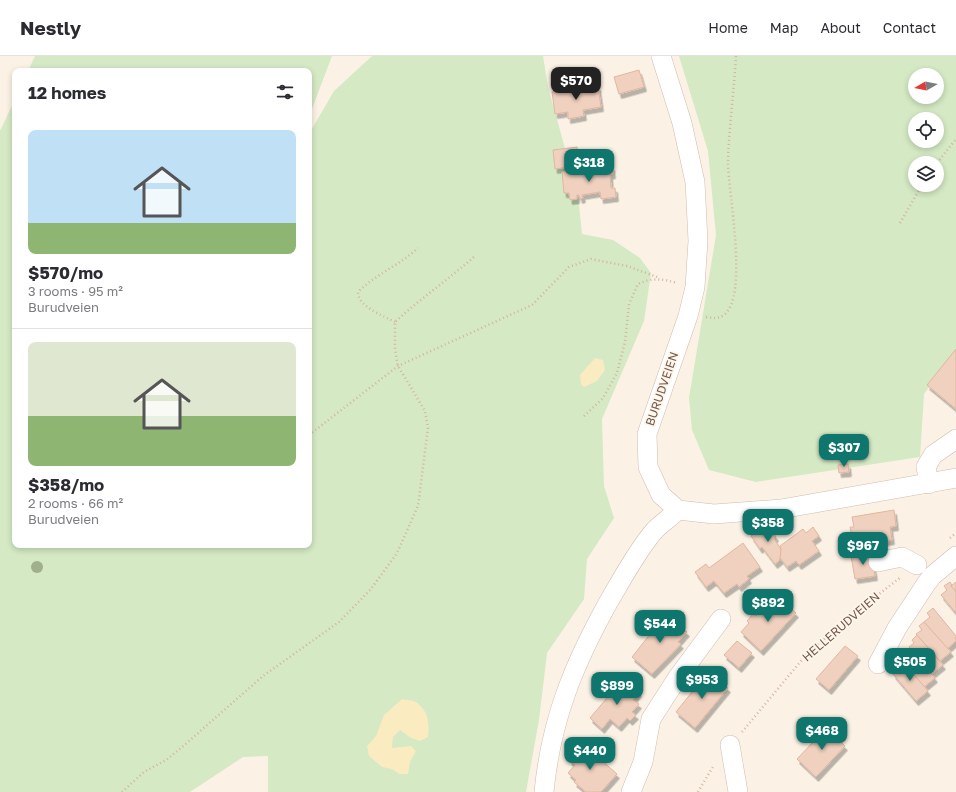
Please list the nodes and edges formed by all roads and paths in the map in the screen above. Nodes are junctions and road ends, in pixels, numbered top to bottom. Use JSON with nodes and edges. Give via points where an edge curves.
{"nodes":[{"id":1,"x":661,"y":56,"type":"edge"},
{"id":2,"x":736,"y":56,"type":"edge"},
{"id":3,"x":956,"y":139,"type":"edge"},
{"id":4,"x":943,"y":156,"type":"edge"},
{"id":5,"x":918,"y":192,"type":"edge"},
{"id":6,"x":900,"y":223,"type":"dead end"},
{"id":7,"x":418,"y":248,"type":"dead end"},
{"id":8,"x":475,"y":256,"type":"dead end"},
{"id":9,"x":660,"y":278,"type":"junction"},
{"id":10,"x":695,"y":287,"type":"junction"},
{"id":11,"x":688,"y":316,"type":"junction"},
{"id":12,"x":395,"y":322,"type":"junction"},
{"id":13,"x":398,"y":366,"type":"junction"},
{"id":14,"x":584,"y":416,"type":"dead end"},
{"id":15,"x":312,"y":433,"type":"edge"},
{"id":16,"x":956,"y":439,"type":"edge"},
{"id":17,"x":956,"y":478,"type":"edge"},
{"id":18,"x":928,"y":484,"type":"junction"},
{"id":19,"x":678,"y":510,"type":"junction"},
{"id":20,"x":956,"y":533,"type":"edge"},
{"id":21,"x":950,"y":549,"type":"edge"},
{"id":22,"x":878,"y":562,"type":"dead end"},
{"id":23,"x":917,"y":565,"type":"joint"},
{"id":24,"x":721,"y":619,"type":"dead end"},
{"id":25,"x":878,"y":664,"type":"dead end"},
{"id":26,"x":730,"y":745,"type":"junction"},
{"id":27,"x":122,"y":792,"type":"edge"},
{"id":28,"x":544,"y":792,"type":"edge"},
{"id":29,"x":631,"y":792,"type":"edge"},
{"id":30,"x":698,"y":792,"type":"edge"},
{"id":31,"x":738,"y":792,"type":"edge"}],
"edges":[{"from":1,"to":10,"type":"street","name":"BURUDVEIEN","via":[[682,123],[694,182],[698,241]]},
{"from":2,"to":11,"type":"path","via":[[728,164],[737,265],[733,294],[725,314],[717,318]]},
{"from":3,"to":4,"type":"path"},
{"from":5,"to":6,"type":"path"},
{"from":7,"to":12,"type":"path","via":[[407,259],[388,269],[358,292],[360,299],[369,307]]},
{"from":8,"to":12,"type":"path","via":[[446,281],[422,297]]},
{"from":9,"to":10,"type":"path"},
{"from":9,"to":13,"type":"path","via":[[627,266],[591,259],[569,267],[532,305]]},
{"from":9,"to":14,"type":"path","via":[[638,284],[629,304],[625,342],[617,373],[603,398]]},
{"from":10,"to":11,"type":"street","name":"BURUDVEIEN"},
{"from":11,"to":19,"type":"street","name":"BURUDVEIEN","via":[[647,434],[648,467],[662,495]]},
{"from":12,"to":13,"type":"path"},
{"from":13,"to":15,"type":"path"},
{"from":13,"to":27,"type":"path","via":[[425,411],[428,428],[418,506],[398,553],[371,589],[339,622],[263,676],[181,748],[144,772]]},
{"from":16,"to":18,"type":"street","via":[[933,455],[926,467]]},
{"from":17,"to":18,"type":"street"},
{"from":18,"to":19,"type":"street","via":[[781,509],[714,514]]},
{"from":19,"to":28,"type":"street","via":[[655,530],[625,574],[593,630],[557,718]]},
{"from":20,"to":21,"type":"path"},
{"from":21,"to":25,"type":"street","via":[[898,628]]},
{"from":22,"to":23,"type":"street","via":[[902,557]]},
{"from":23,"to":26,"type":"path","name":"HELLERUDVEIEN","via":[[847,619],[806,655]]},
{"from":24,"to":29,"type":"street","via":[[651,719],[643,762]]},
{"from":26,"to":30,"type":"path","name":"HELLERUDVEIEN"},
{"from":26,"to":31,"type":"street"}]}
